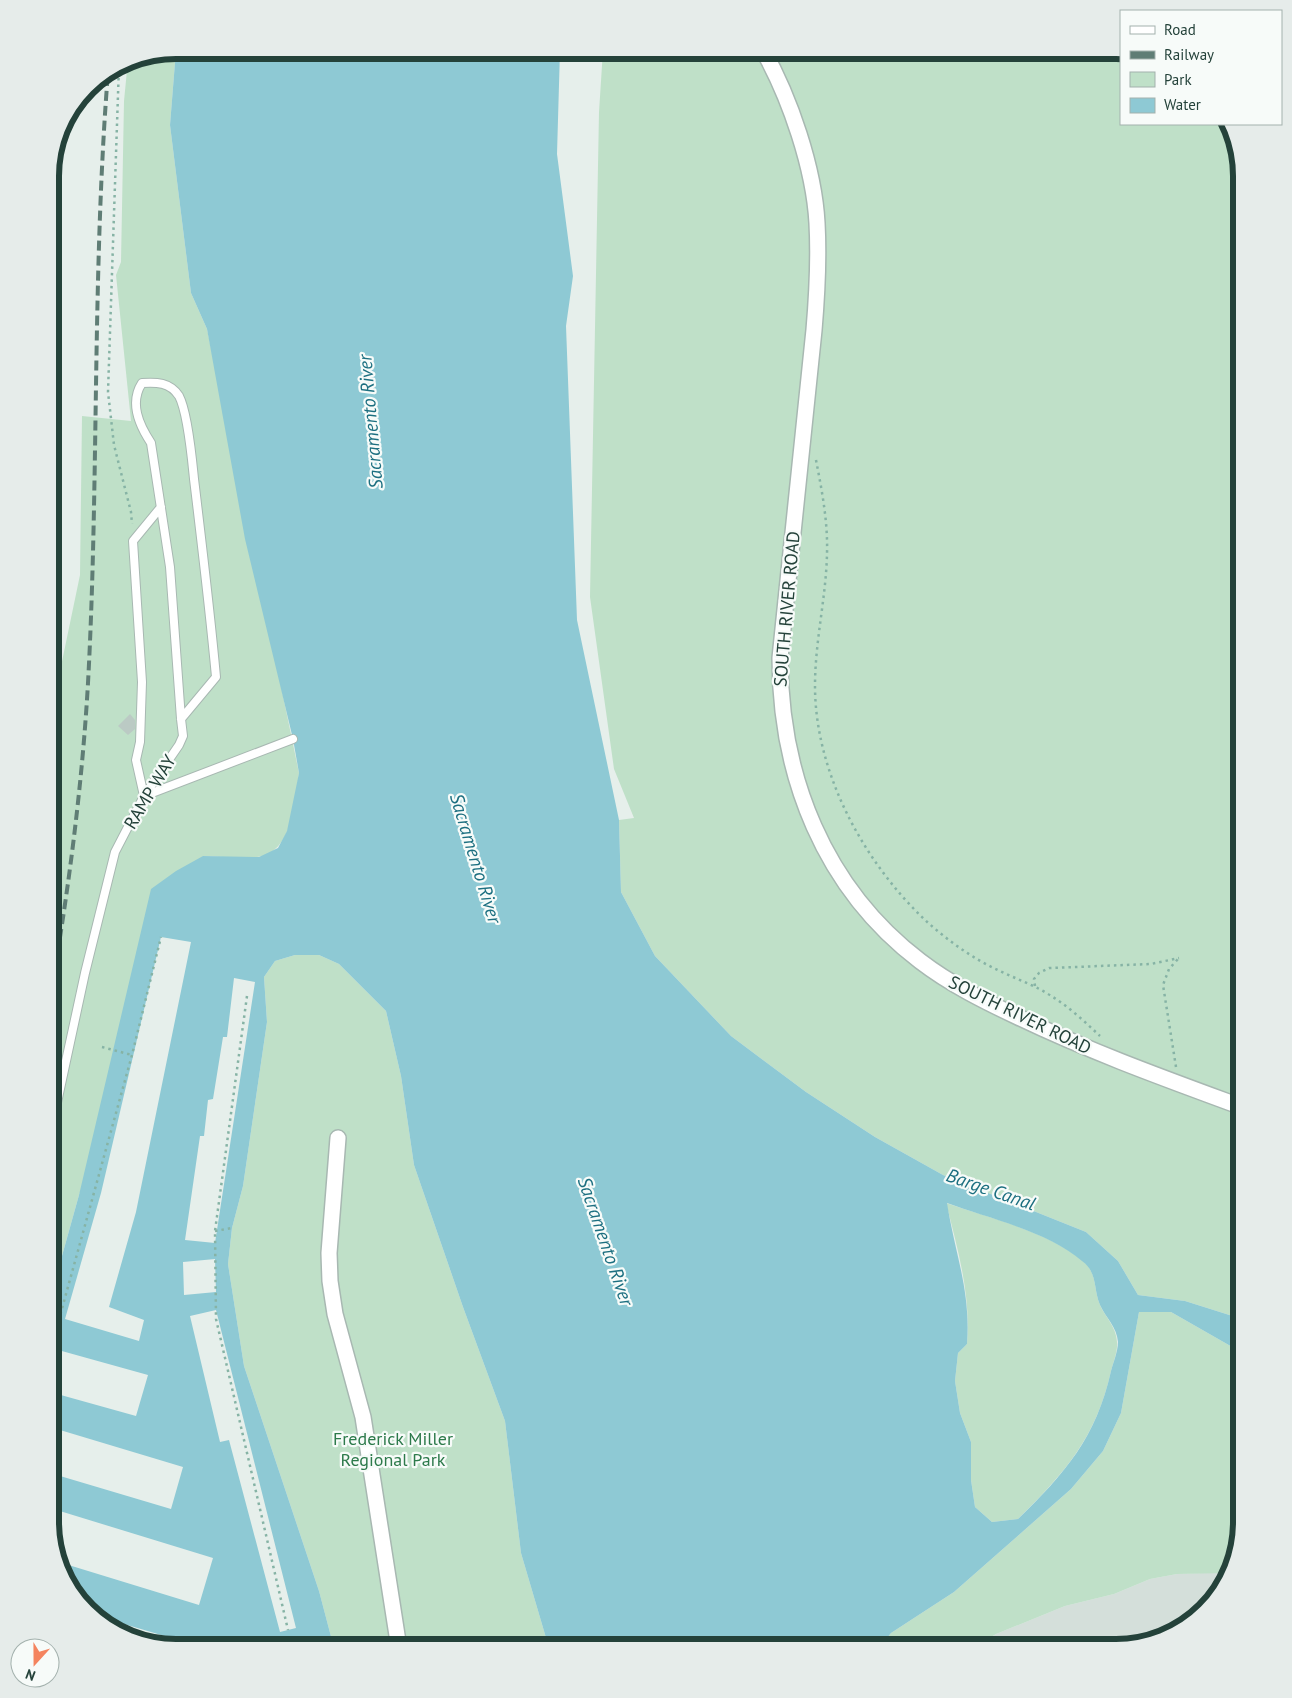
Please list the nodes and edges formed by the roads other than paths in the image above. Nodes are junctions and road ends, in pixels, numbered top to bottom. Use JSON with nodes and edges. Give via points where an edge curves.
{"nodes":[{"id":1,"x":768,"y":59,"type":"edge"},
{"id":2,"x":161,"y":507,"type":"junction"},
{"id":3,"x":181,"y":719,"type":"junction"},
{"id":4,"x":293,"y":739,"type":"dead end"},
{"id":5,"x":144,"y":796,"type":"junction"},
{"id":6,"x":59,"y":1093,"type":"edge"},
{"id":7,"x":1233,"y":1105,"type":"edge"},
{"id":8,"x":338,"y":1138,"type":"dead end"},
{"id":9,"x":398,"y":1639,"type":"edge"}],
"edges":[{"from":1,"to":7,"type":"street","name":"SOUTH RIVER ROAD","via":[[781,82],[806,158],[817,222],[815,320],[780,658],[780,692],[785,736],[796,784],[822,846],[873,916],[919,960],[967,992],[1116,1061]]},
{"from":2,"to":3,"type":"lane","name":"RAMP WAY","via":[[170,567]]},
{"from":2,"to":3,"type":"lane","name":"RAMP WAY","via":[[151,443],[140,426],[135,406],[136,391],[142,383],[161,382],[179,396],[189,434],[208,592],[216,677]]},
{"from":2,"to":5,"type":"lane","via":[[133,541],[142,682],[140,742],[136,760]]},
{"from":3,"to":5,"type":"lane","name":"RAMP WAY","via":[[183,736],[179,746]]},
{"from":4,"to":5,"type":"lane"},
{"from":5,"to":6,"type":"lane","name":"RAMP WAY","via":[[115,852]]},
{"from":8,"to":9,"type":"street","via":[[330,1281],[363,1417]]}]}
